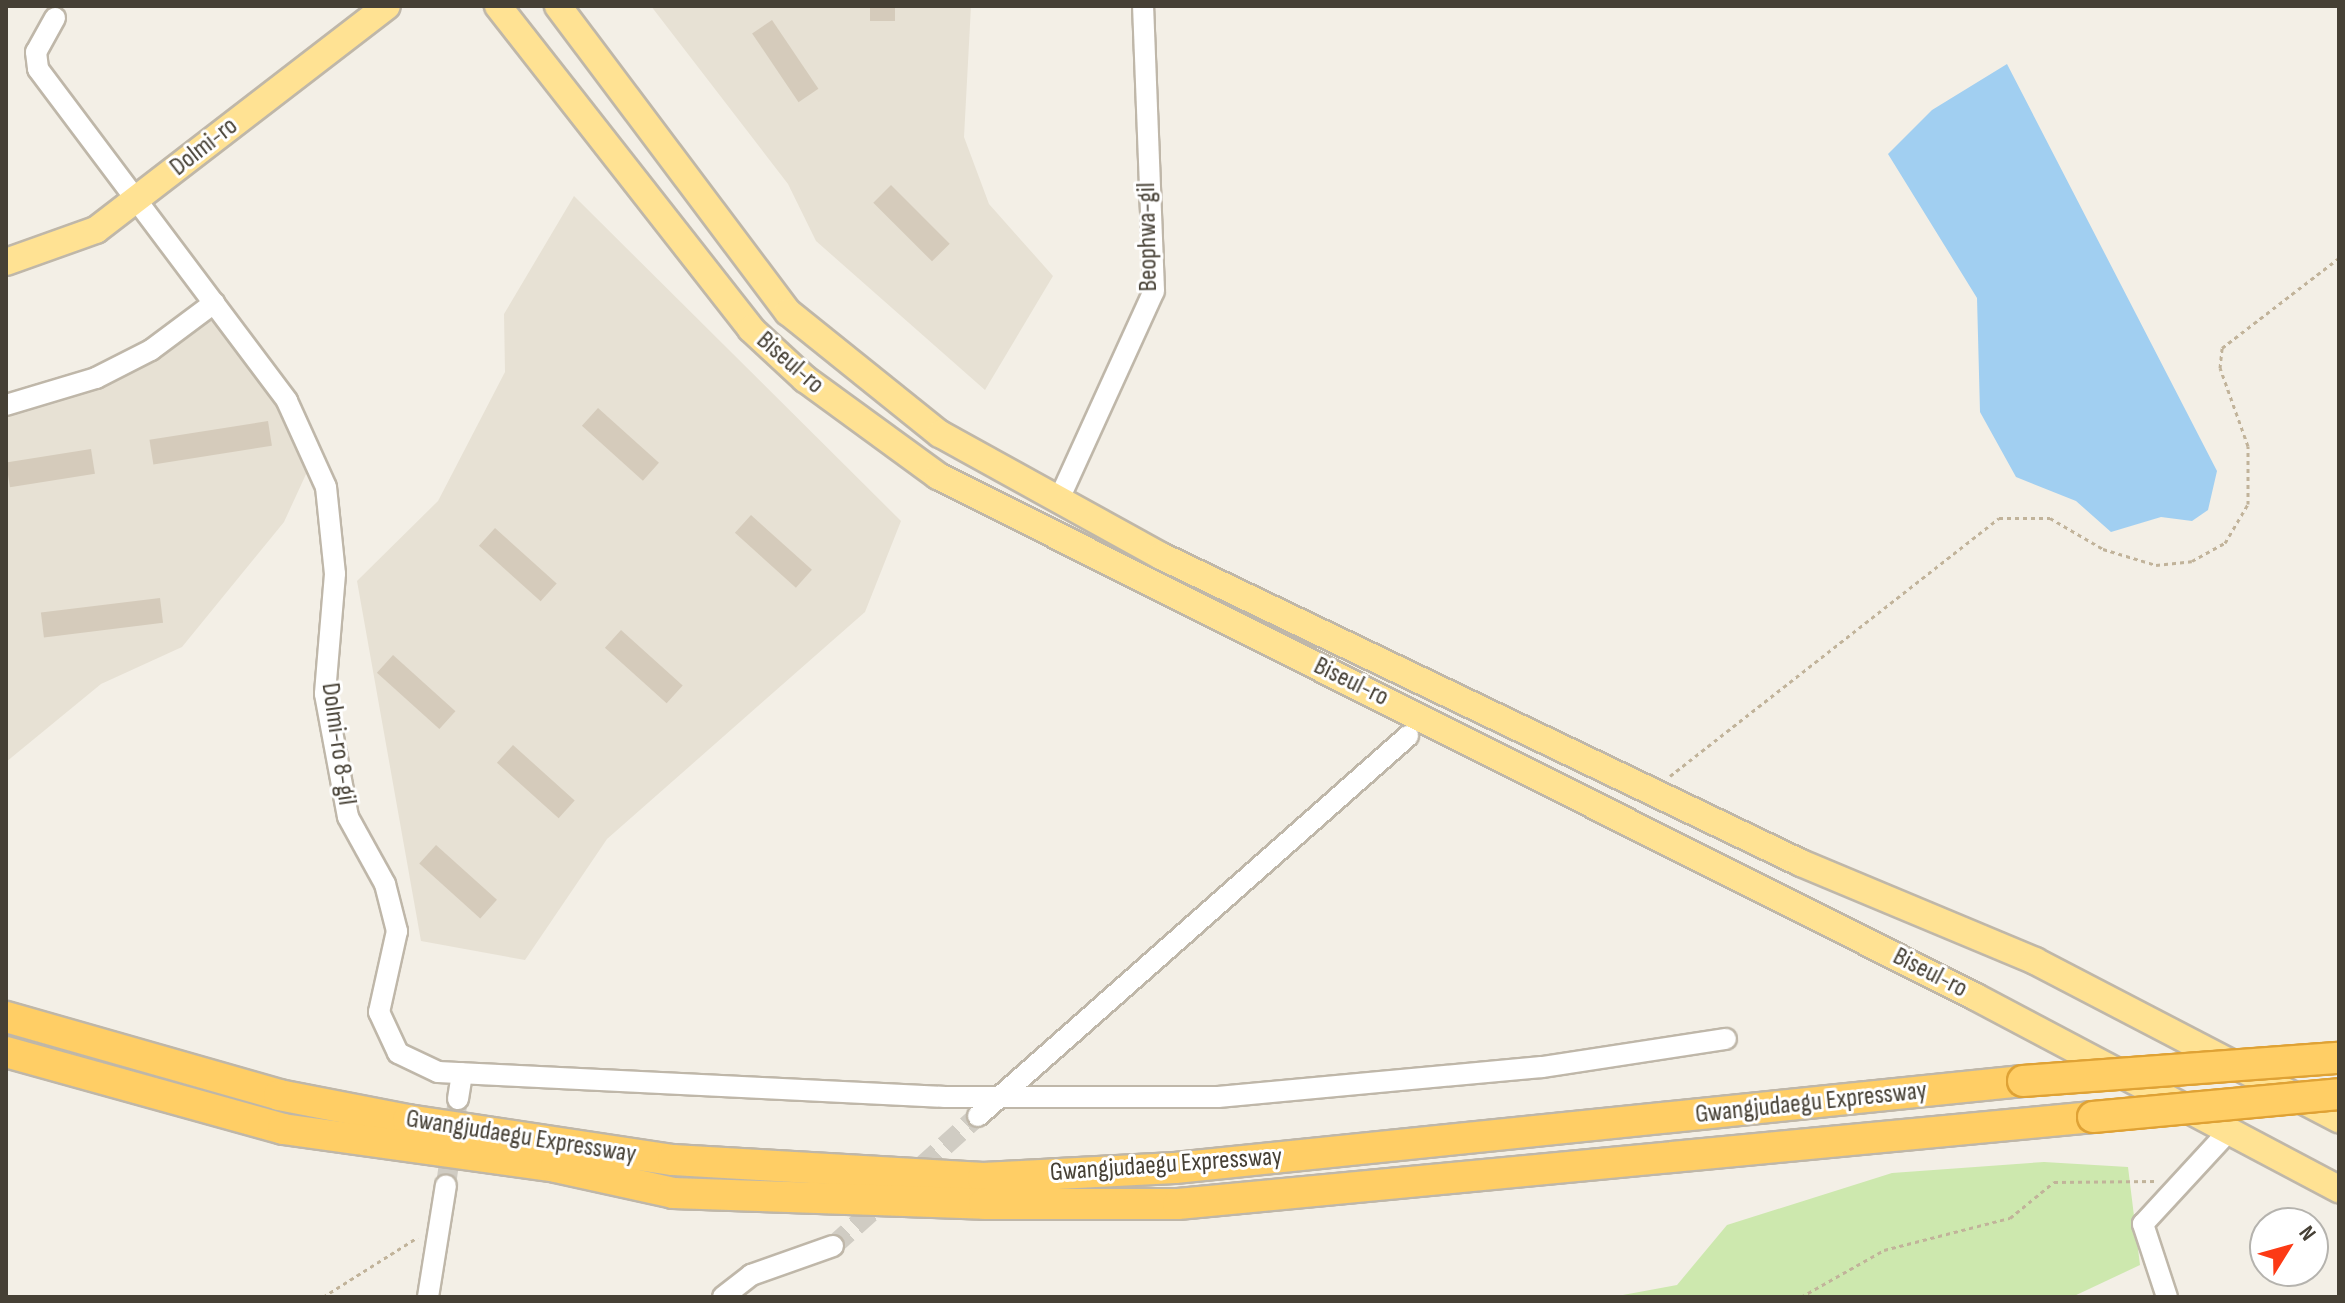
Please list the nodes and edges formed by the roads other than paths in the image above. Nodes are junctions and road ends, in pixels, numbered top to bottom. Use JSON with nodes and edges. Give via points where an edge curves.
{"nodes":[{"id":1,"x":387,"y":6,"type":"edge"},
{"id":2,"x":498,"y":6,"type":"edge"},
{"id":3,"x":558,"y":6,"type":"edge"},
{"id":4,"x":1143,"y":6,"type":"edge"},
{"id":5,"x":55,"y":18,"type":"dead end"},
{"id":6,"x":137,"y":199,"type":"junction"},
{"id":7,"x":6,"y":262,"type":"edge"},
{"id":8,"x":214,"y":303,"type":"junction"},
{"id":9,"x":6,"y":405,"type":"edge"},
{"id":10,"x":1060,"y":497,"type":"junction"},
{"id":11,"x":1408,"y":736,"type":"dead end"},
{"id":12,"x":6,"y":1017,"type":"edge"},
{"id":13,"x":1726,"y":1039,"type":"dead end"},
{"id":14,"x":6,"y":1052,"type":"edge"},
{"id":15,"x":2339,"y":1058,"type":"edge"},
{"id":16,"x":462,"y":1073,"type":"junction"},
{"id":17,"x":2339,"y":1094,"type":"edge"},
{"id":18,"x":998,"y":1097,"type":"junction"},
{"id":19,"x":458,"y":1099,"type":"tunnel mouth"},
{"id":20,"x":978,"y":1116,"type":"tunnel mouth"},
{"id":21,"x":2339,"y":1119,"type":"edge"},
{"id":22,"x":2228,"y":1132,"type":"junction"},
{"id":23,"x":446,"y":1185,"type":"tunnel mouth"},
{"id":24,"x":2339,"y":1189,"type":"edge"},
{"id":25,"x":833,"y":1246,"type":"tunnel mouth"},
{"id":26,"x":428,"y":1297,"type":"edge"},
{"id":27,"x":723,"y":1297,"type":"edge"},
{"id":28,"x":2167,"y":1297,"type":"edge"}],
"edges":[{"from":1,"to":6,"type":"main road","name":"Dolmi-ro"},
{"from":2,"to":22,"type":"main road","name":"Biseul-ro","via":[[751,329],[805,379],[938,476],[1976,997]]},
{"from":3,"to":10,"type":"main road","name":"Biseul-ro","via":[[788,312],[940,434]]},
{"from":4,"to":10,"type":"street","name":"Beophwa-gil","via":[[1154,291]]},
{"from":5,"to":6,"type":"street","name":"Dolmi-ro 8-gil","via":[[36,52],[38,69]]},
{"from":6,"to":7,"type":"main road","name":"Dolmi-ro","via":[[96,230]]},
{"from":6,"to":8,"type":"street","name":"Dolmi-ro 8-gil"},
{"from":8,"to":9,"type":"street","via":[[151,350],[96,378]]},
{"from":8,"to":16,"type":"street","name":"Dolmi-ro 8-gil","via":[[287,401],[326,487],[335,574],[325,694],[348,817],[385,884],[397,931],[379,1012],[385,1036],[398,1053],[438,1072]]},
{"from":10,"to":21,"type":"main road","name":"Biseul-ro","via":[[1161,556],[1649,792],[2035,961]]},
{"from":11,"to":18,"type":"street"},
{"from":12,"to":15,"type":"highway","name":"Gwangjudaegu Expressway","bridge":true,"via":[[279,1095],[437,1125],[673,1160],[983,1178],[1175,1168],[2023,1081]]},
{"from":13,"to":18,"type":"street","name":"Dolmi-ro 8-gil","via":[[1542,1067],[1218,1097]]},
{"from":14,"to":17,"type":"highway","name":"Gwangjudaegu Expressway","bridge":true,"via":[[283,1129],[556,1167],[673,1193],[984,1204],[1178,1204]]},
{"from":16,"to":18,"type":"street","name":"Dolmi-ro 8-gil"},
{"from":16,"to":19,"type":"street"},
{"from":18,"to":20,"type":"street"},
{"from":22,"to":24,"type":"main road","name":"Biseul-ro"},
{"from":22,"to":28,"type":"street","via":[[2143,1224]]},
{"from":23,"to":26,"type":"street"},
{"from":25,"to":27,"type":"street","via":[[751,1275]]}]}
